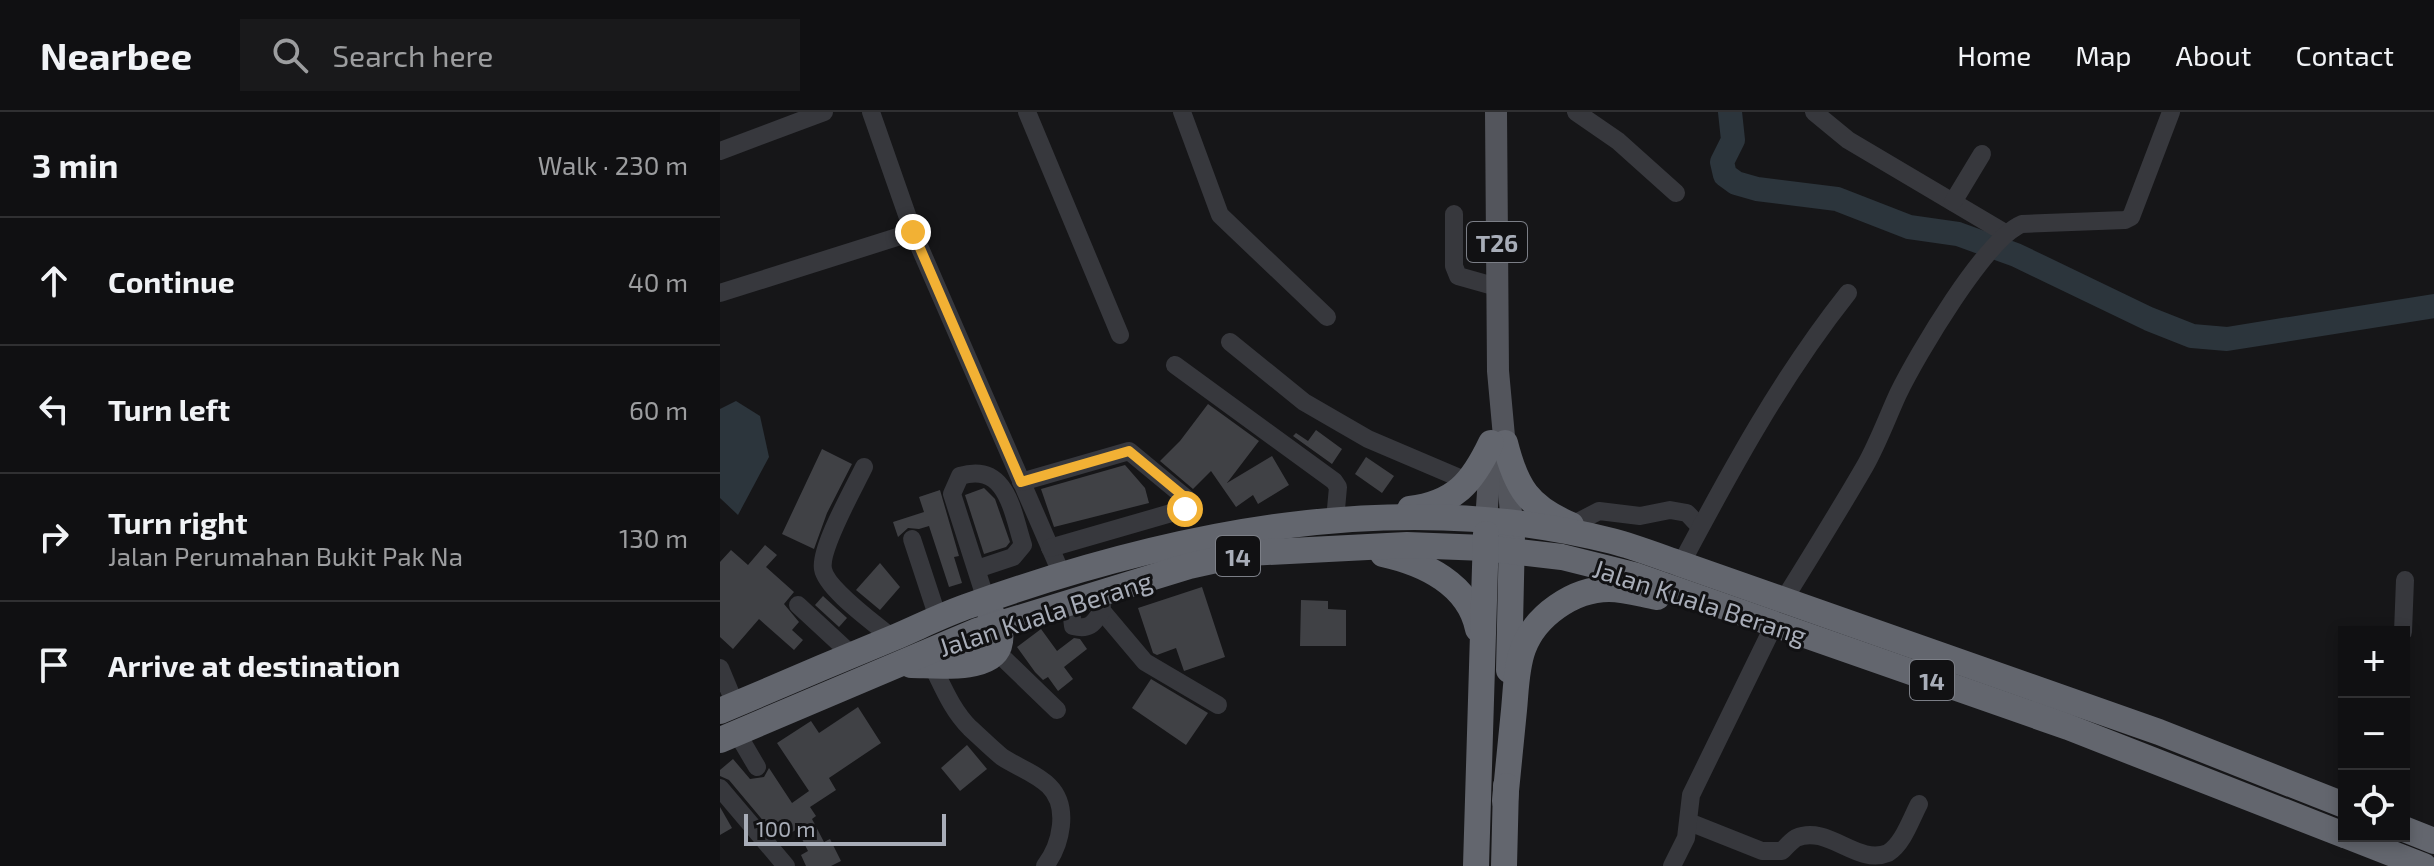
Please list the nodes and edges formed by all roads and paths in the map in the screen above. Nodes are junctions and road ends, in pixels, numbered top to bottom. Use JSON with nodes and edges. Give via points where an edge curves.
{"nodes":[{"id":1,"x":824,"y":112,"type":"edge"},
{"id":2,"x":871,"y":112,"type":"edge"},
{"id":3,"x":1027,"y":112,"type":"edge"},
{"id":4,"x":1182,"y":112,"type":"edge"},
{"id":5,"x":1496,"y":112,"type":"edge"},
{"id":6,"x":1576,"y":112,"type":"edge"},
{"id":7,"x":1814,"y":112,"type":"edge"},
{"id":8,"x":2171,"y":112,"type":"edge"},
{"id":9,"x":720,"y":151,"type":"edge"},
{"id":10,"x":1982,"y":154,"type":"dead end"},
{"id":11,"x":1676,"y":193,"type":"dead end"},
{"id":12,"x":1953,"y":202,"type":"junction"},
{"id":13,"x":1454,"y":214,"type":"dead end"},
{"id":14,"x":913,"y":232,"type":"junction"},
{"id":15,"x":2002,"y":236,"type":"junction"},
{"id":16,"x":1497,"y":287,"type":"junction"},
{"id":17,"x":720,"y":293,"type":"edge"},
{"id":18,"x":1848,"y":293,"type":"dead end"},
{"id":19,"x":1327,"y":317,"type":"dead end"},
{"id":20,"x":1120,"y":335,"type":"dead end"},
{"id":21,"x":1230,"y":342,"type":"dead end"},
{"id":22,"x":1175,"y":365,"type":"dead end"},
{"id":23,"x":1498,"y":443,"type":"junction"},
{"id":24,"x":864,"y":467,"type":"dead end"},
{"id":25,"x":1021,"y":482,"type":"junction"},
{"id":26,"x":1469,"y":482,"type":"junction"},
{"id":27,"x":1335,"y":520,"type":"junction"},
{"id":28,"x":1499,"y":523,"type":"junction"},
{"id":29,"x":1572,"y":525,"type":"junction"},
{"id":30,"x":1700,"y":527,"type":"junction"},
{"id":31,"x":1093,"y":535,"type":"junction"},
{"id":32,"x":912,"y":539,"type":"dead end"},
{"id":33,"x":1613,"y":542,"type":"junction"},
{"id":34,"x":1048,"y":544,"type":"junction"},
{"id":35,"x":1023,"y":545,"type":"junction"},
{"id":36,"x":1336,"y":547,"type":"junction"},
{"id":37,"x":1485,"y":548,"type":"junction"},
{"id":38,"x":1512,"y":551,"type":"junction"},
{"id":39,"x":1101,"y":563,"type":"junction"},
{"id":40,"x":1681,"y":564,"type":"junction"},
{"id":41,"x":977,"y":569,"type":"junction"},
{"id":42,"x":1062,"y":575,"type":"junction"},
{"id":43,"x":2405,"y":580,"type":"dead end"},
{"id":44,"x":1102,"y":601,"type":"junction"},
{"id":45,"x":977,"y":603,"type":"junction"},
{"id":46,"x":798,"y":605,"type":"dead end"},
{"id":47,"x":1743,"y":613,"type":"junction"},
{"id":48,"x":1778,"y":613,"type":"junction"},
{"id":49,"x":938,"y":618,"type":"junction"},
{"id":50,"x":999,"y":624,"type":"junction"},
{"id":51,"x":2403,"y":626,"type":"edge"},
{"id":52,"x":892,"y":638,"type":"junction"},
{"id":53,"x":1483,"y":648,"type":"junction"},
{"id":54,"x":997,"y":652,"type":"junction"},
{"id":55,"x":852,"y":655,"type":"junction"},
{"id":56,"x":898,"y":665,"type":"junction"},
{"id":57,"x":932,"y":665,"type":"junction"},
{"id":58,"x":720,"y":668,"type":"edge"},
{"id":59,"x":1218,"y":705,"type":"dead end"},
{"id":60,"x":728,"y":708,"type":"edge"},
{"id":61,"x":1057,"y":710,"type":"dead end"},
{"id":62,"x":728,"y":737,"type":"edge"},
{"id":63,"x":757,"y":767,"type":"dead end"},
{"id":64,"x":720,"y":788,"type":"edge"},
{"id":65,"x":1505,"y":801,"type":"junction"},
{"id":66,"x":2338,"y":803,"type":"edge"},
{"id":67,"x":1919,"y":804,"type":"dead end"},
{"id":68,"x":1689,"y":822,"type":"junction"},
{"id":69,"x":2410,"y":831,"type":"edge"},
{"id":70,"x":2338,"y":832,"type":"edge"},
{"id":71,"x":2434,"y":841,"type":"edge"},
{"id":72,"x":2364,"y":842,"type":"edge"},
{"id":73,"x":786,"y":866,"type":"edge"},
{"id":74,"x":1045,"y":866,"type":"edge"},
{"id":75,"x":1476,"y":866,"type":"edge"},
{"id":76,"x":1504,"y":866,"type":"edge"},
{"id":77,"x":1672,"y":866,"type":"edge"},
{"id":78,"x":2424,"y":866,"type":"edge"}],
"edges":[{"from":1,"to":9,"type":"street"},
{"from":2,"to":14,"type":"street"},
{"from":3,"to":20,"type":"street"},
{"from":4,"to":19,"type":"street","via":[[1220,215]]},
{"from":5,"to":16,"type":"main road","number":"T26"},
{"from":6,"to":11,"type":"street"},
{"from":7,"to":12,"type":"street","via":[[1848,140]]},
{"from":8,"to":15,"type":"street","via":[[2131,217],[2022,224]]},
{"from":10,"to":12,"type":"street"},
{"from":12,"to":15,"type":"street"},
{"from":13,"to":16,"type":"street","via":[[1458,276]]},
{"from":14,"to":17,"type":"street"},
{"from":14,"to":25,"type":"street"},
{"from":15,"to":48,"type":"street","via":[[1920,357],[1867,462]]},
{"from":16,"to":23,"type":"main road","number":"T26"},
{"from":18,"to":30,"type":"street","via":[[1812,337]]},
{"from":21,"to":26,"type":"street","via":[[1304,402],[1368,439]]},
{"from":22,"to":27,"type":"street","via":[[1334,481]]},
{"from":23,"to":26,"type":"highway"},
{"from":23,"to":28,"type":"main road"},
{"from":23,"to":29,"type":"highway","via":[[1533,503]]},
{"from":24,"to":52,"type":"street","via":[[823,553],[823,571],[831,585]]},
{"from":25,"to":31,"type":"street","via":[[1129,451],[1187,499],[1185,509]]},
{"from":25,"to":34,"type":"street"},
{"from":26,"to":27,"type":"highway","via":[[1430,507]]},
{"from":27,"to":28,"type":"highway","name":"Jalan Kuala Berang","number":"14"},
{"from":27,"to":39,"type":"highway","name":"Jalan Kuala Berang","number":"14","via":[[1253,528]]},
{"from":28,"to":33,"type":"highway","name":"Jalan Kuala Berang","number":"14"},
{"from":28,"to":37,"type":"highway"},
{"from":28,"to":38,"type":"highway"},
{"from":29,"to":30,"type":"street","via":[[1599,511],[1640,516],[1670,510],[1687,513]]},
{"from":29,"to":33,"type":"highway"},
{"from":30,"to":40,"type":"street"},
{"from":31,"to":34,"type":"street"},
{"from":31,"to":39,"type":"street"},
{"from":32,"to":49,"type":"street"},
{"from":33,"to":40,"type":"highway","name":"Jalan Kuala Berang","number":"14"},
{"from":34,"to":35,"type":"street"},
{"from":34,"to":42,"type":"street"},
{"from":35,"to":41,"type":"street","via":[[1013,557]]},
{"from":35,"to":41,"type":"street","via":[[1005,490],[990,474],[960,476],[952,494]]},
{"from":36,"to":37,"type":"highway","name":"Jalan Kuala Berang","number":"14"},
{"from":36,"to":44,"type":"highway","name":"Jalan Kuala Berang","number":"14","via":[[1248,553],[1189,566]]},
{"from":36,"to":53,"type":"highway","via":[[1409,560],[1440,576],[1476,616]]},
{"from":37,"to":38,"type":"highway","name":"Jalan Kuala Berang","number":"14"},
{"from":37,"to":53,"type":"highway"},
{"from":38,"to":47,"type":"highway","name":"Jalan Kuala Berang","number":"14","via":[[1634,575]]},
{"from":38,"to":65,"type":"highway"},
{"from":39,"to":42,"type":"highway","name":"Jalan Kuala Berang","number":"14"},
{"from":40,"to":48,"type":"highway","name":"Jalan Kuala Berang","number":"14"},
{"from":41,"to":45,"type":"street"},
{"from":42,"to":45,"type":"highway","name":"Jalan Kuala Berang","number":"14"},
{"from":43,"to":51,"type":"street"},
{"from":44,"to":50,"type":"highway","name":"Jalan Kuala Berang","number":"14","via":[[1069,621]]},
{"from":44,"to":59,"type":"street","via":[[1145,662]]},
{"from":45,"to":49,"type":"highway","name":"Jalan Kuala Berang","number":"14"},
{"from":45,"to":50,"type":"highway"},
{"from":46,"to":55,"type":"street"},
{"from":47,"to":48,"type":"highway","name":"Jalan Kuala Berang","number":"14"},
{"from":47,"to":65,"type":"highway","via":[[1607,589],[1569,600],[1548,614],[1523,650]]},
{"from":48,"to":66,"type":"highway","name":"Jalan Kuala Berang","number":"14","via":[[2159,732]]},
{"from":48,"to":68,"type":"street","via":[[1691,795]]},
{"from":48,"to":70,"type":"highway","name":"Jalan Kuala Berang","number":"14"},
{"from":49,"to":52,"type":"highway","name":"Jalan Kuala Berang","number":"14"},
{"from":50,"to":54,"type":"highway"},
{"from":50,"to":56,"type":"highway","name":"Jalan Kuala Berang","number":"14"},
{"from":52,"to":55,"type":"highway","name":"Jalan Kuala Berang","number":"14"},
{"from":53,"to":75,"type":"highway"},
{"from":54,"to":57,"type":"highway","via":[[974,664]]},
{"from":54,"to":61,"type":"street"},
{"from":55,"to":60,"type":"highway","name":"Jalan Kuala Berang","number":"14"},
{"from":56,"to":57,"type":"highway"},
{"from":56,"to":62,"type":"highway","name":"Jalan Kuala Berang","number":"14"},
{"from":57,"to":74,"type":"street","via":[[967,725],[999,755],[1050,786],[1059,801],[1059,837]]},
{"from":58,"to":60,"type":"street"},
{"from":62,"to":63,"type":"street"},
{"from":64,"to":73,"type":"street"},
{"from":65,"to":76,"type":"highway"},
{"from":67,"to":68,"type":"street","via":[[1897,844],[1877,856],[1855,853],[1819,836],[1796,838],[1782,851],[1762,851]]},
{"from":68,"to":77,"type":"street"},
{"from":69,"to":71,"type":"highway"},
{"from":72,"to":78,"type":"highway","name":"Jalan Kuala Berang","number":"14"}]}
